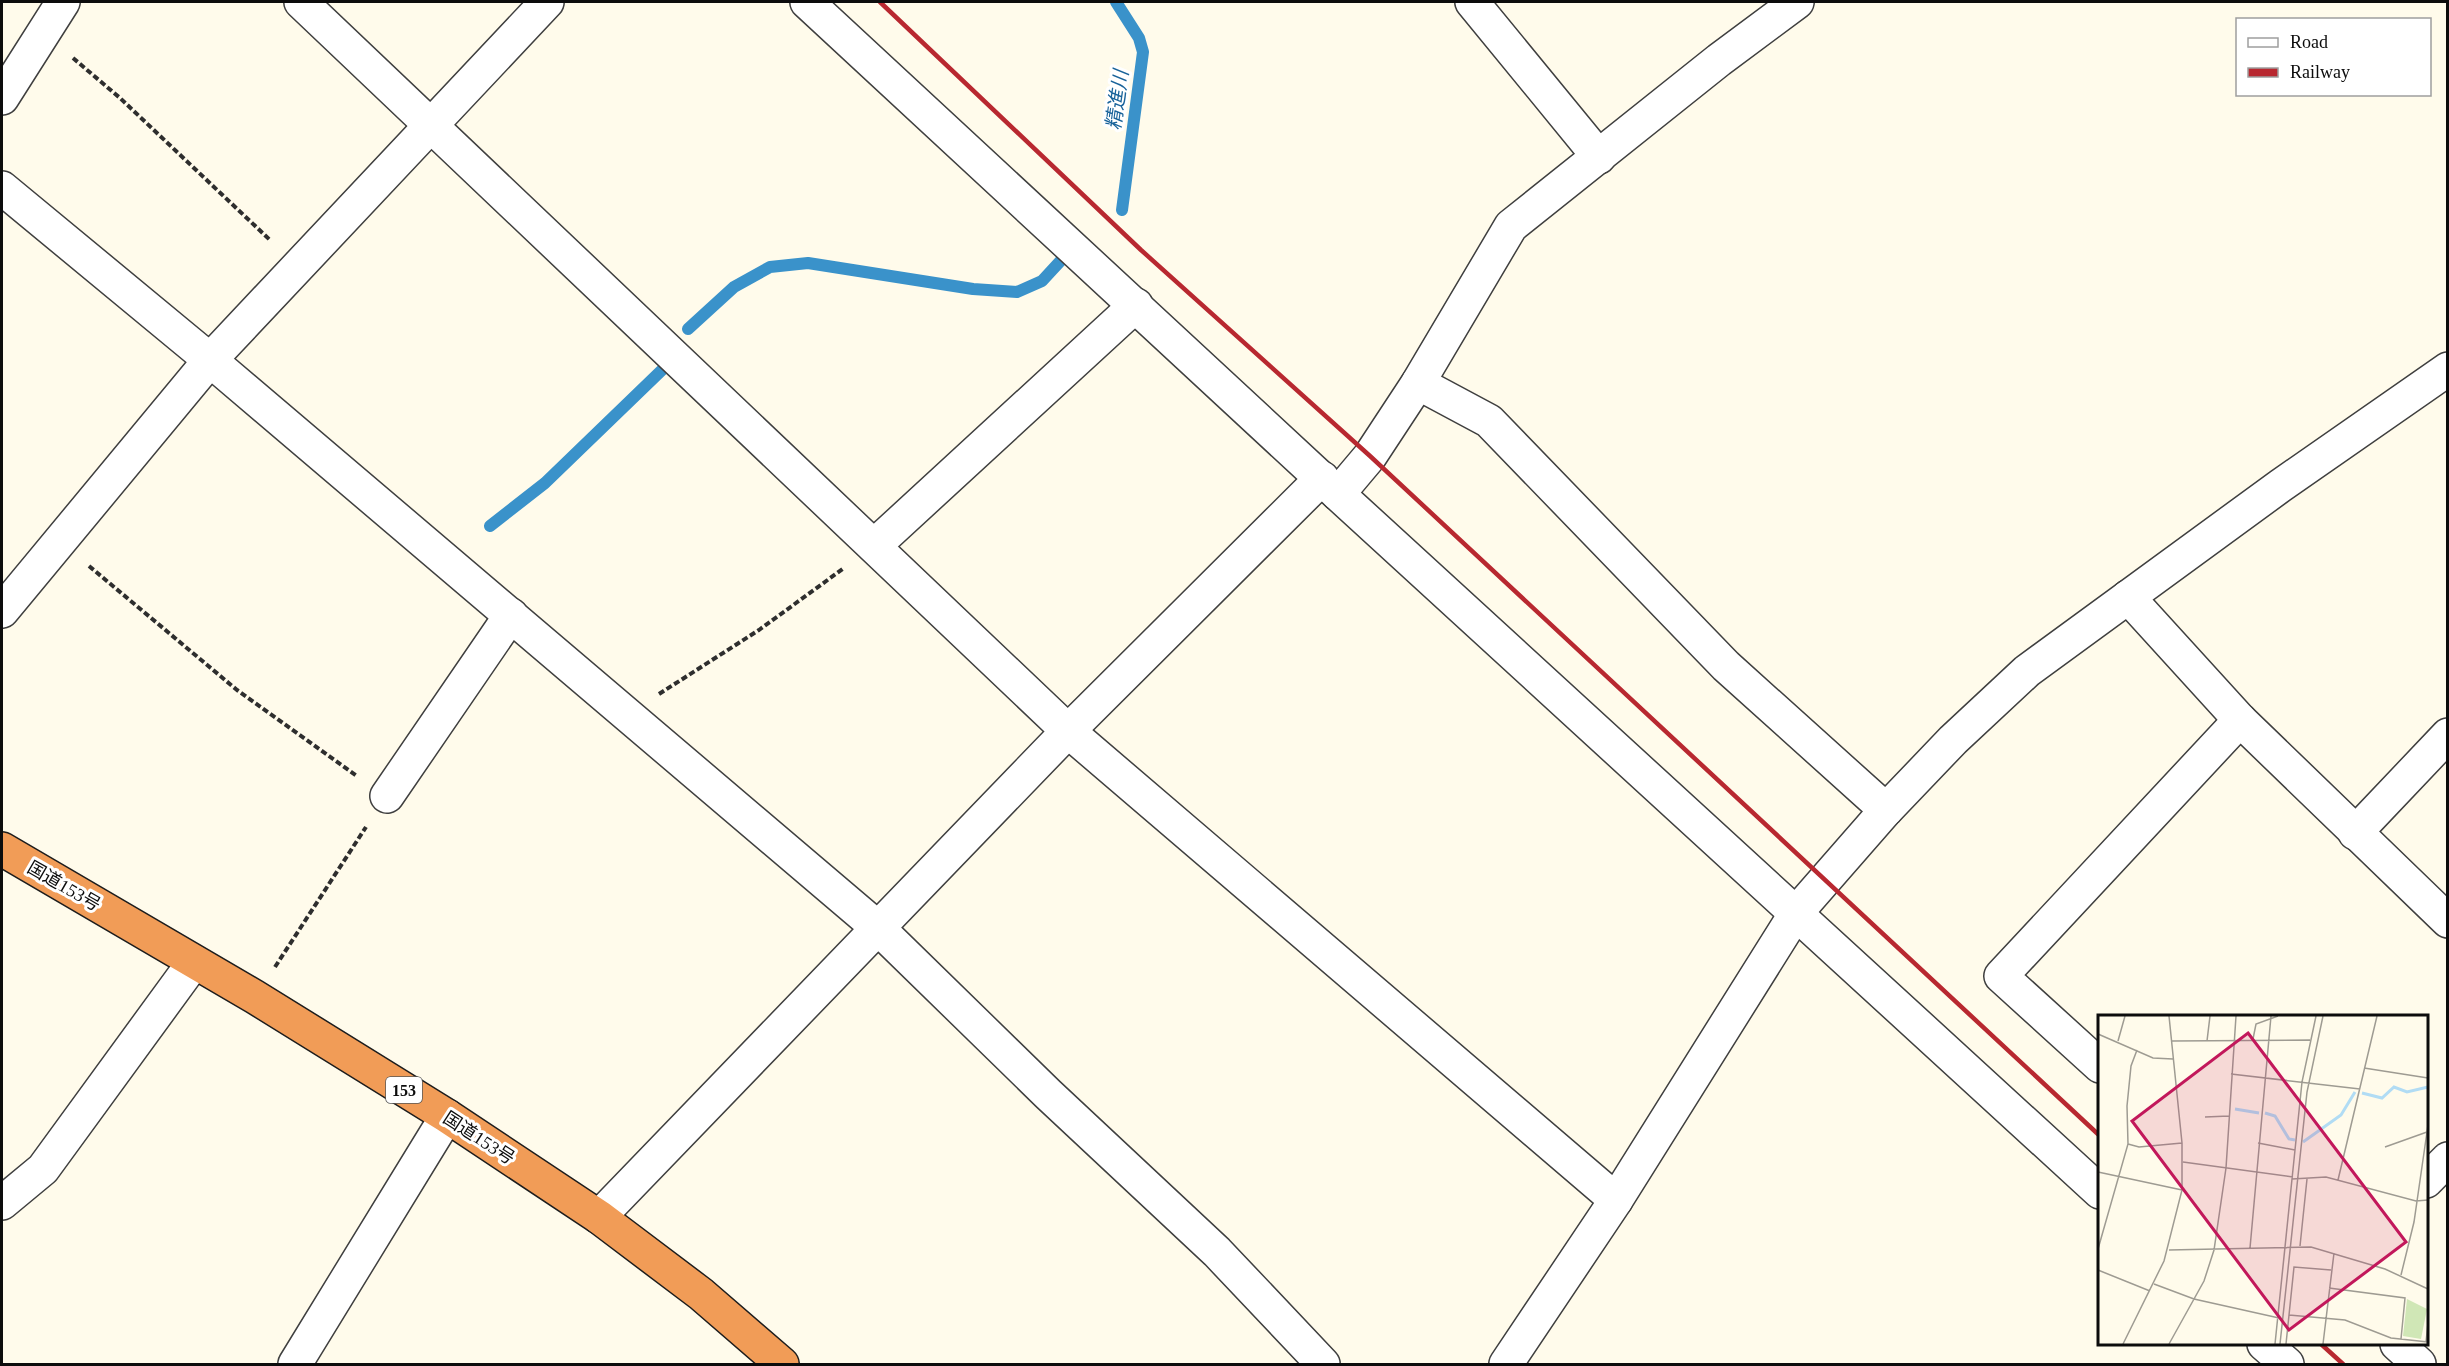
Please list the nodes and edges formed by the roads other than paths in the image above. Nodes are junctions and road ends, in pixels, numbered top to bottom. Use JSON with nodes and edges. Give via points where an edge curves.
{"nodes":[{"id":1,"x":63,"y":2,"type":"edge"},
{"id":2,"x":301,"y":2,"type":"edge"},
{"id":3,"x":547,"y":2,"type":"edge"},
{"id":4,"x":807,"y":2,"type":"edge"},
{"id":5,"x":1472,"y":2,"type":"edge"},
{"id":6,"x":1797,"y":2,"type":"edge"},
{"id":7,"x":2,"y":98,"type":"edge"},
{"id":8,"x":431,"y":124,"type":"junction"},
{"id":9,"x":1599,"y":157,"type":"junction"},
{"id":10,"x":2,"y":188,"type":"edge"},
{"id":11,"x":1136,"y":305,"type":"junction"},
{"id":12,"x":210,"y":360,"type":"junction"},
{"id":13,"x":2448,"y":369,"type":"edge"},
{"id":14,"x":1418,"y":384,"type":"junction"},
{"id":15,"x":1330,"y":486,"type":"junction"},
{"id":16,"x":874,"y":546,"type":"junction"},
{"id":17,"x":2128,"y":597,"type":"junction"},
{"id":18,"x":2,"y":612,"type":"edge"},
{"id":19,"x":511,"y":615,"type":"junction"},
{"id":20,"x":2240,"y":720,"type":"junction"},
{"id":21,"x":1068,"y":731,"type":"junction"},
{"id":22,"x":2448,"y":735,"type":"edge"},
{"id":23,"x":387,"y":796,"type":"road end"},
{"id":24,"x":1886,"y":810,"type":"junction"},
{"id":25,"x":2355,"y":833,"type":"junction"},
{"id":26,"x":2,"y":849,"type":"edge"},
{"id":27,"x":1796,"y":913,"type":"junction"},
{"id":28,"x":2448,"y":921,"type":"edge"},
{"id":29,"x":878,"y":928,"type":"junction"},
{"id":30,"x":194,"y":962,"type":"junction"},
{"id":31,"x":2098,"y":1064,"type":"edge"},
{"id":32,"x":447,"y":1116,"type":"junction"},
{"id":33,"x":2448,"y":1158,"type":"edge"},
{"id":34,"x":2428,"y":1180,"type":"edge"},
{"id":35,"x":2098,"y":1190,"type":"edge"},
{"id":36,"x":1616,"y":1200,"type":"junction"},
{"id":37,"x":2,"y":1203,"type":"edge"},
{"id":38,"x":599,"y":1217,"type":"junction"},
{"id":39,"x":2265,"y":1345,"type":"edge"},
{"id":40,"x":2398,"y":1345,"type":"edge"},
{"id":41,"x":295,"y":1365,"type":"edge"},
{"id":42,"x":782,"y":1365,"type":"edge"},
{"id":43,"x":1323,"y":1365,"type":"edge"},
{"id":44,"x":1506,"y":1365,"type":"edge"},
{"id":45,"x":2287,"y":1365,"type":"edge"},
{"id":46,"x":2419,"y":1365,"type":"edge"}],
"edges":[{"from":1,"to":7,"type":"street"},
{"from":2,"to":8,"type":"street"},
{"from":3,"to":8,"type":"street"},
{"from":4,"to":11,"type":"street"},
{"from":5,"to":9,"type":"street"},
{"from":6,"to":9,"type":"street"},
{"from":8,"to":12,"type":"street"},
{"from":8,"to":16,"type":"street"},
{"from":9,"to":14,"type":"street","via":[[1511,226]]},
{"from":10,"to":12,"type":"street"},
{"from":11,"to":15,"type":"street"},
{"from":11,"to":16,"type":"street"},
{"from":12,"to":18,"type":"street"},
{"from":12,"to":19,"type":"street"},
{"from":13,"to":17,"type":"street"},
{"from":14,"to":15,"type":"street","via":[[1370,456]]},
{"from":14,"to":24,"type":"street","via":[[1489,421],[1726,666]]},
{"from":15,"to":21,"type":"street"},
{"from":15,"to":27,"type":"street"},
{"from":16,"to":21,"type":"street"},
{"from":17,"to":20,"type":"street"},
{"from":17,"to":24,"type":"street","via":[[2027,671]]},
{"from":19,"to":23,"type":"street"},
{"from":19,"to":29,"type":"street"},
{"from":20,"to":25,"type":"street"},
{"from":20,"to":31,"type":"street","via":[[2001,976]]},
{"from":21,"to":29,"type":"street"},
{"from":21,"to":36,"type":"street"},
{"from":22,"to":25,"type":"street"},
{"from":24,"to":27,"type":"street"},
{"from":25,"to":28,"type":"street"},
{"from":26,"to":30,"type":"highway","name":"国道153号","number":"153"},
{"from":27,"to":35,"type":"street"},
{"from":27,"to":36,"type":"street"},
{"from":29,"to":38,"type":"street"},
{"from":29,"to":43,"type":"street","via":[[1217,1252]]},
{"from":30,"to":32,"type":"highway","name":"国道153号","number":"153"},
{"from":30,"to":37,"type":"street","via":[[43,1169]]},
{"from":32,"to":38,"type":"highway","name":"国道153号","number":"153"},
{"from":32,"to":41,"type":"street"},
{"from":33,"to":34,"type":"street"},
{"from":36,"to":44,"type":"street"},
{"from":38,"to":42,"type":"highway","name":"国道153号","number":"153","via":[[701,1294]]},
{"from":39,"to":45,"type":"street"},
{"from":40,"to":46,"type":"street"}]}
